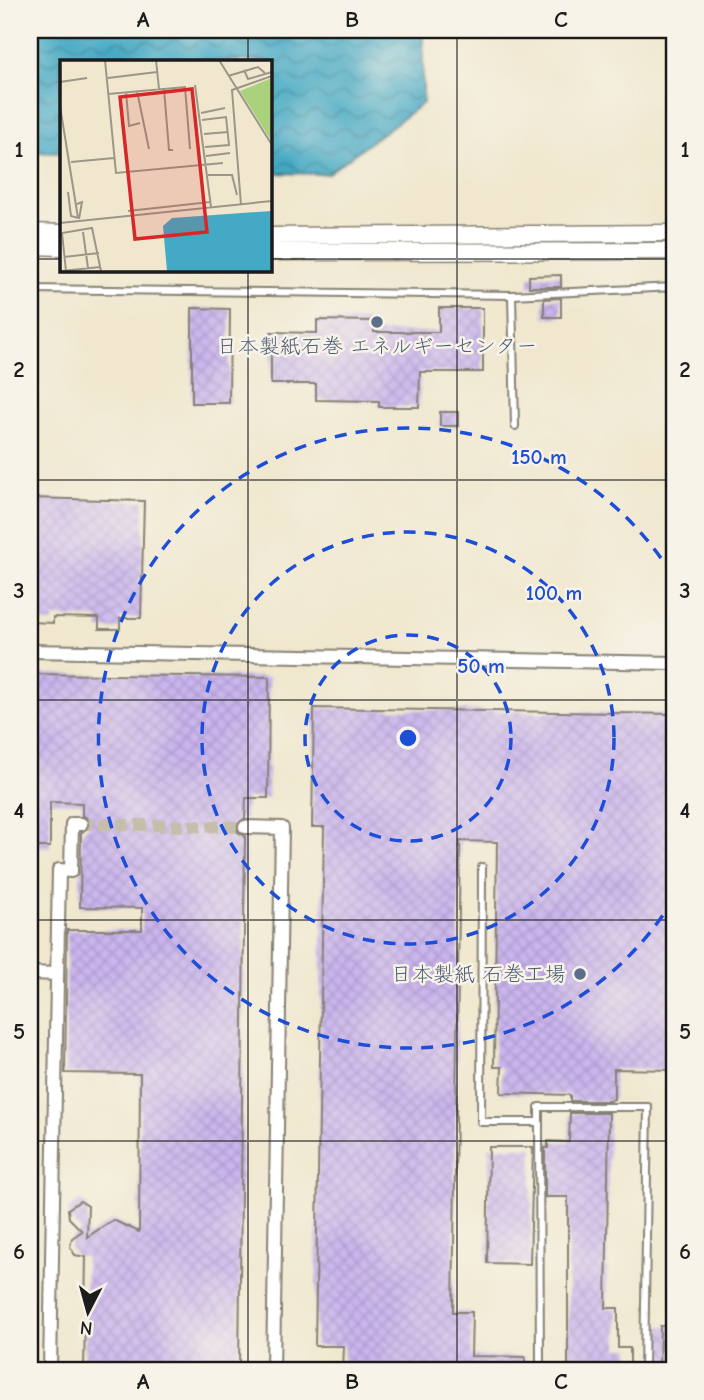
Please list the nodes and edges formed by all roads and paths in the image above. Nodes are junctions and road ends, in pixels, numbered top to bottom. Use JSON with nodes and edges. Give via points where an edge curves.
{"nodes":[{"id":1,"x":30,"y":232,"type":"edge"},
{"id":2,"x":60,"y":233,"type":"edge"},
{"id":3,"x":674,"y":233,"type":"edge"},
{"id":4,"x":271,"y":236,"type":"edge"},
{"id":5,"x":30,"y":246,"type":"edge"},
{"id":6,"x":60,"y":247,"type":"edge"},
{"id":7,"x":674,"y":251,"type":"edge"},
{"id":8,"x":271,"y":252,"type":"edge"},
{"id":9,"x":674,"y":287,"type":"edge"},
{"id":10,"x":30,"y":289,"type":"edge"},
{"id":11,"x":512,"y":295,"type":"junction"},
{"id":12,"x":515,"y":426,"type":"dead end"},
{"id":13,"x":30,"y":651,"type":"edge"},
{"id":14,"x":674,"y":663,"type":"edge"},
{"id":15,"x":81,"y":824,"type":"dead end"},
{"id":16,"x":245,"y":827,"type":"tunnel mouth"},
{"id":17,"x":482,"y":867,"type":"dead end"},
{"id":18,"x":30,"y":973,"type":"edge"},
{"id":19,"x":57,"y":974,"type":"junction"},
{"id":20,"x":539,"y":1122,"type":"junction"},
{"id":21,"x":50,"y":1370,"type":"edge"},
{"id":22,"x":273,"y":1370,"type":"edge"},
{"id":23,"x":540,"y":1370,"type":"edge"},
{"id":24,"x":644,"y":1370,"type":"edge"}],
"edges":[{"from":1,"to":2,"type":"street"},
{"from":3,"to":4,"type":"street"},
{"from":5,"to":6,"type":"street"},
{"from":7,"to":8,"type":"street"},
{"from":9,"to":11,"type":"lane"},
{"from":10,"to":11,"type":"lane"},
{"from":11,"to":12,"type":"lane"},
{"from":13,"to":14,"type":"street"},
{"from":15,"to":19,"type":"street","via":[[72,824],[71,871],[59,870]]},
{"from":16,"to":22,"type":"street","via":[[282,828]]},
{"from":17,"to":20,"type":"lane","via":[[481,1122]]},
{"from":18,"to":19,"type":"street"},
{"from":19,"to":21,"type":"street"},
{"from":20,"to":23,"type":"lane"},
{"from":20,"to":24,"type":"lane","via":[[539,1107],[648,1107]]}]}
